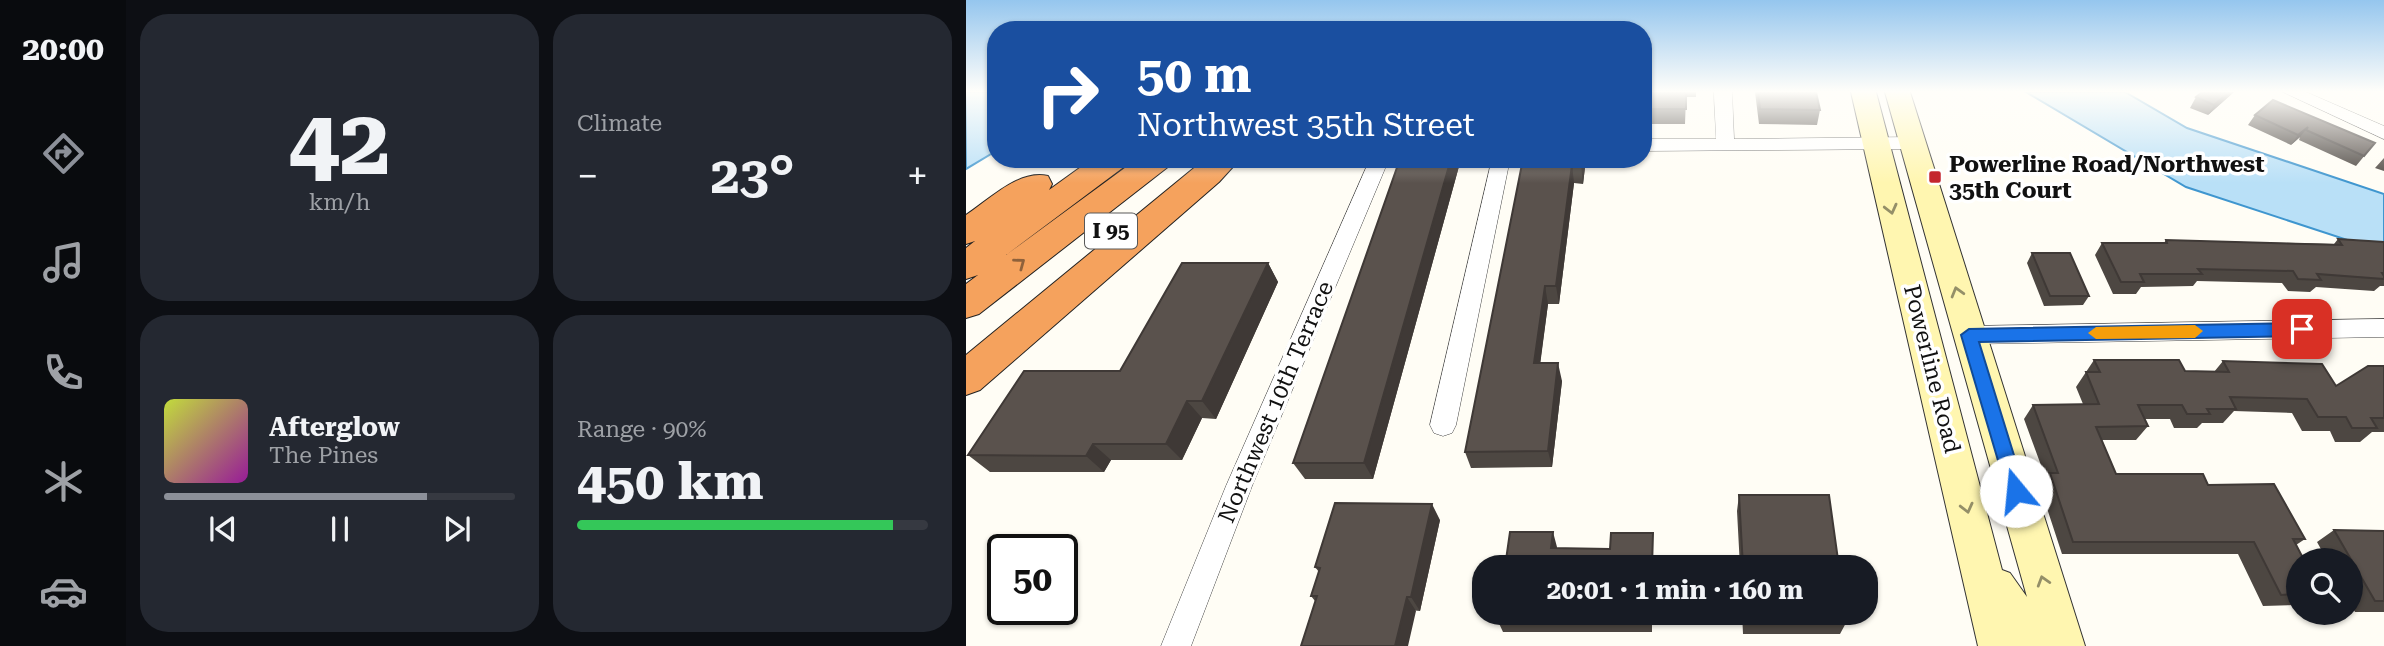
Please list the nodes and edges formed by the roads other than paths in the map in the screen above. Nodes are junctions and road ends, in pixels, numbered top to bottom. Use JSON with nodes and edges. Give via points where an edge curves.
{"nodes":[{"id":1,"x":1724,"y":122,"type":"edge"},
{"id":2,"x":1870,"y":122,"type":"edge"},
{"id":3,"x":1906,"y":122,"type":"edge"},
{"id":4,"x":2359,"y":122,"type":"edge"},
{"id":5,"x":2384,"y":133,"type":"edge"},
{"id":6,"x":1875,"y":143,"type":"junction"},
{"id":7,"x":1913,"y":143,"type":"junction"},
{"id":8,"x":1725,"y":144,"type":"junction"},
{"id":9,"x":1652,"y":145,"type":"edge"},
{"id":10,"x":1057,"y":168,"type":"edge"},
{"id":11,"x":1059,"y":168,"type":"edge"},
{"id":12,"x":1102,"y":168,"type":"edge"},
{"id":13,"x":1145,"y":168,"type":"edge"},
{"id":14,"x":1162,"y":168,"type":"edge"},
{"id":15,"x":1191,"y":168,"type":"edge"},
{"id":16,"x":1213,"y":168,"type":"edge"},
{"id":17,"x":1376,"y":168,"type":"edge"},
{"id":18,"x":1499,"y":168,"type":"edge"},
{"id":19,"x":966,"y":221,"type":"edge"},
{"id":20,"x":966,"y":232,"type":"edge"},
{"id":21,"x":966,"y":266,"type":"edge"},
{"id":22,"x":1021,"y":302,"type":"junction"},
{"id":23,"x":966,"y":304,"type":"edge"},
{"id":24,"x":2384,"y":328,"type":"edge"},
{"id":25,"x":1969,"y":335,"type":"junction"},
{"id":26,"x":966,"y":346,"type":"edge"},
{"id":27,"x":966,"y":378,"type":"edge"},
{"id":28,"x":1443,"y":425,"type":"dead end"},
{"id":29,"x":1982,"y":568,"type":"junction"},
{"id":30,"x":1176,"y":646,"type":"edge"},
{"id":31,"x":2000,"y":646,"type":"edge"},
{"id":32,"x":2035,"y":646,"type":"edge"},
{"id":33,"x":2063,"y":646,"type":"edge"}],
"edges":[{"from":1,"to":8,"type":"street"},
{"from":2,"to":6,"type":"main road","name":"Powerline Road"},
{"from":3,"to":7,"type":"main road","name":"Powerline Road"},
{"from":4,"to":5,"type":"street"},
{"from":6,"to":7,"type":"street"},
{"from":6,"to":8,"type":"street"},
{"from":6,"to":29,"type":"main road","name":"Powerline Road","one_way":true},
{"from":25,"to":7,"type":"main road","name":"Powerline Road","one_way":true},
{"from":8,"to":9,"type":"street"},
{"from":10,"to":19,"type":"highway"},
{"from":11,"to":20,"type":"highway"},
{"from":12,"to":21,"type":"highway"},
{"from":23,"to":13,"type":"highway","one_way":true},
{"from":14,"to":22,"type":"highway"},
{"from":15,"to":22,"type":"highway","number":"I 95"},
{"from":16,"to":27,"type":"highway"},
{"from":17,"to":30,"type":"street","name":"Northwest 10th Terrace","via":[[1239,486]]},
{"from":18,"to":28,"type":"street"},
{"from":22,"to":26,"type":"highway","number":"I 95"},
{"from":24,"to":25,"type":"street"},
{"from":33,"to":25,"type":"main road","name":"Powerline Road","one_way":true},
{"from":29,"to":31,"type":"main road","name":"Powerline Road"},
{"from":29,"to":32,"type":"main road"}]}
